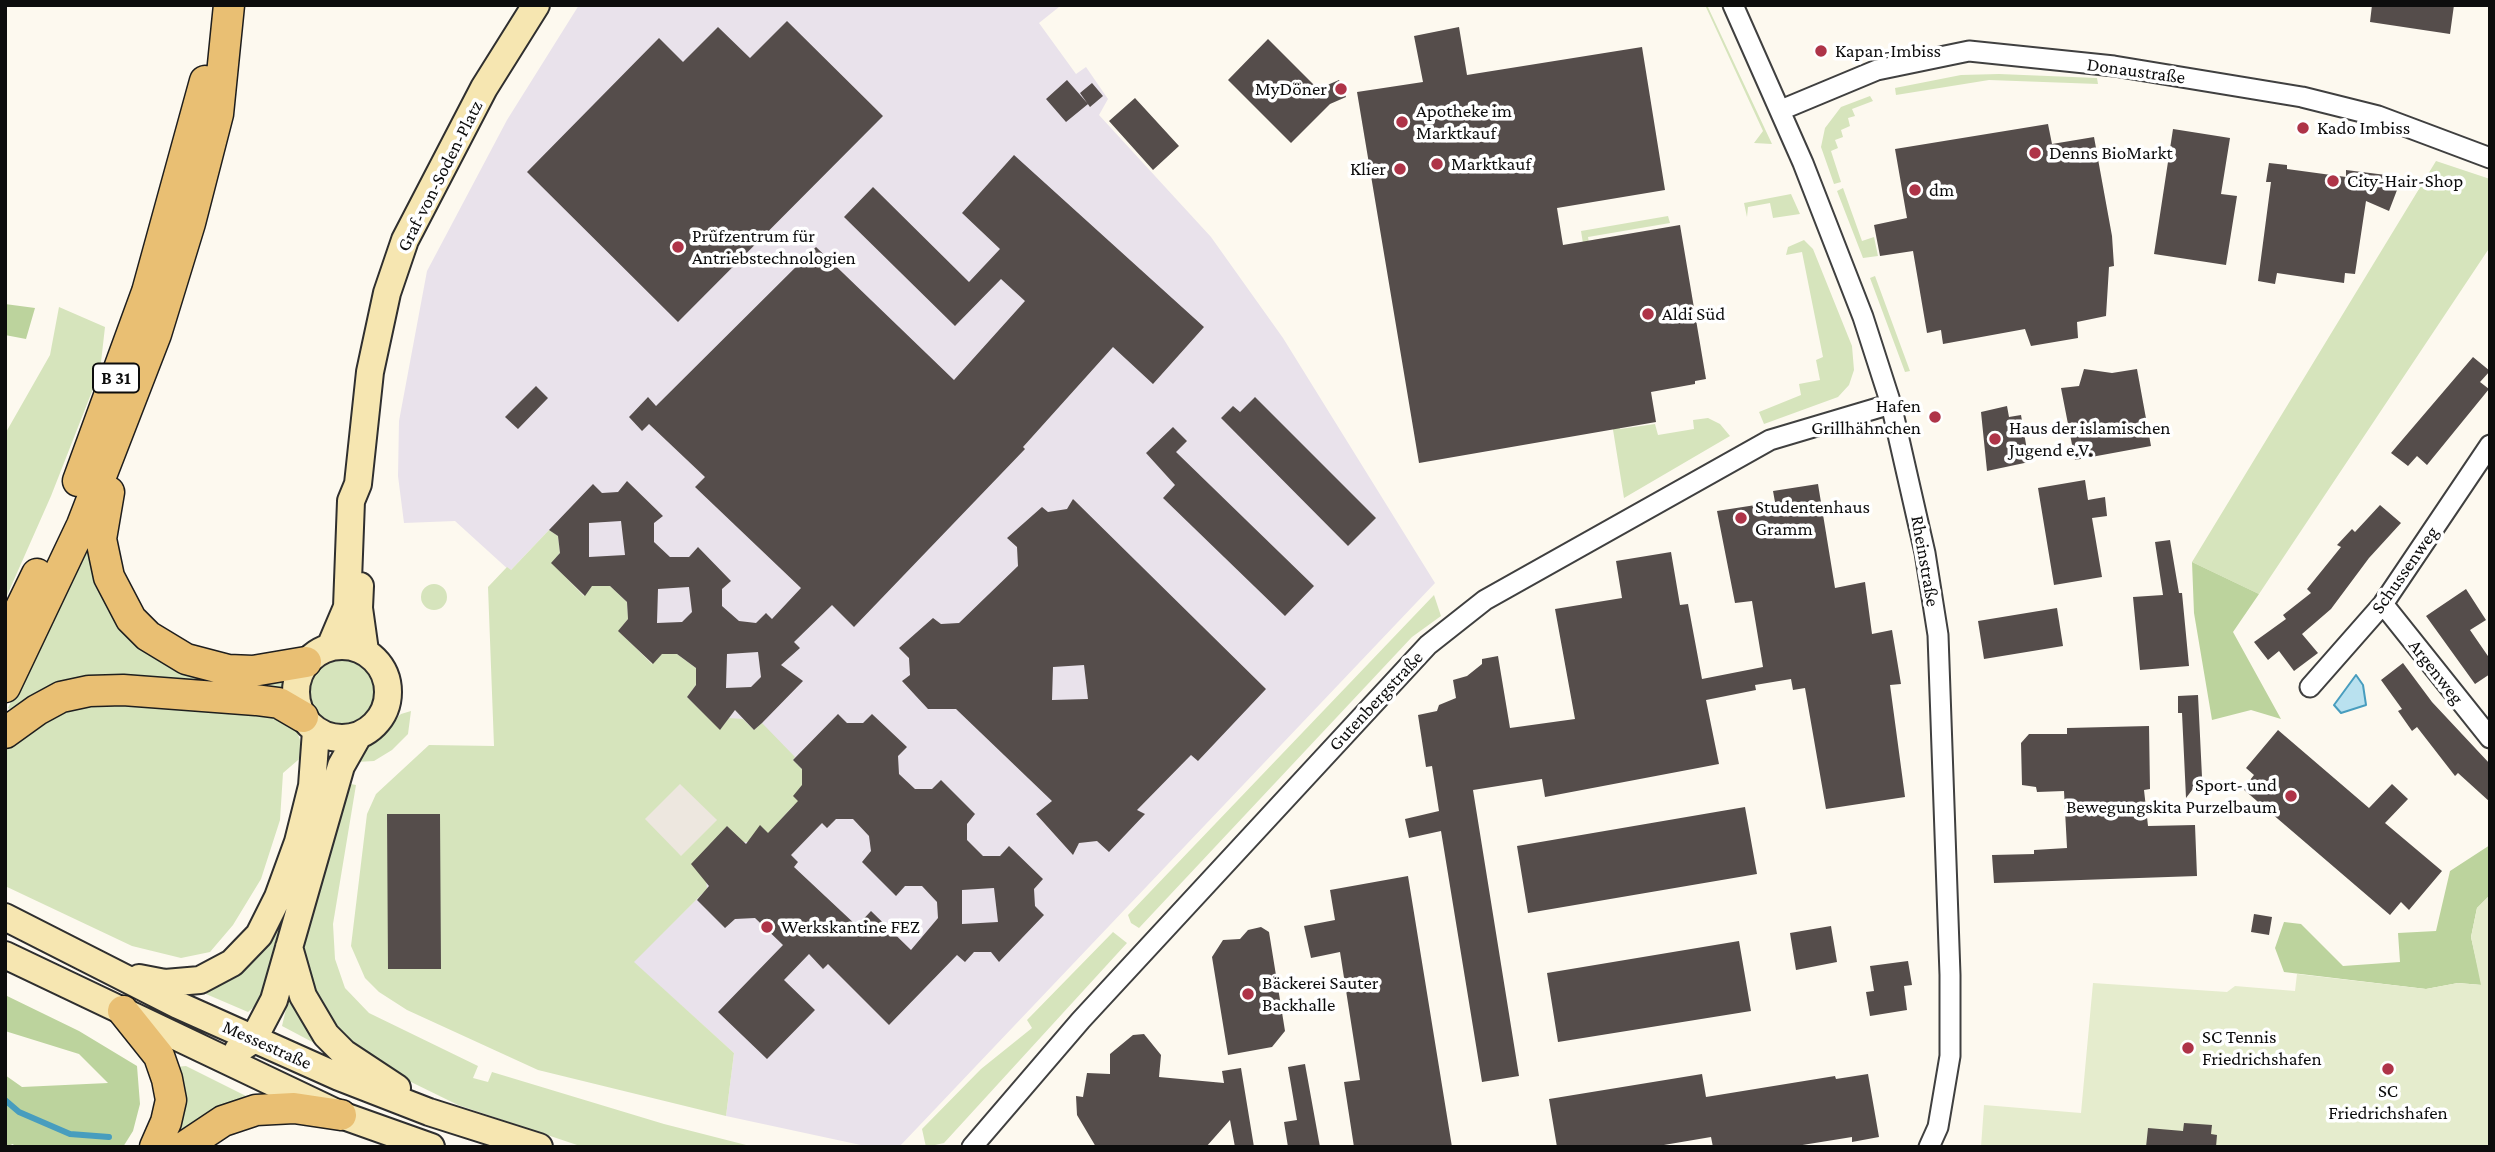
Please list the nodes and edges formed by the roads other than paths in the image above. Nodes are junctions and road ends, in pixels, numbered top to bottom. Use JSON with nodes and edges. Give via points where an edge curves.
{"nodes":[{"id":1,"x":227,"y":5,"type":"edge"},
{"id":2,"x":536,"y":5,"type":"edge"},
{"id":3,"x":1733,"y":5,"type":"edge"},
{"id":4,"x":1781,"y":110,"type":"junction"},
{"id":5,"x":2490,"y":158,"type":"edge"},
{"id":6,"x":1891,"y":404,"type":"junction"},
{"id":7,"x":124,"y":420,"type":"junction"},
{"id":8,"x":2490,"y":445,"type":"edge"},
{"id":9,"x":358,"y":484,"type":"junction"},
{"id":10,"x":2383,"y":604,"type":"junction"},
{"id":11,"x":5,"y":640,"type":"edge"},
{"id":12,"x":365,"y":652,"type":"junction"},
{"id":13,"x":318,"y":654,"type":"junction"},
{"id":14,"x":5,"y":687,"type":"edge"},
{"id":15,"x":2310,"y":687,"type":"dead end"},
{"id":16,"x":309,"y":724,"type":"junction"},
{"id":17,"x":5,"y":733,"type":"edge"},
{"id":18,"x":358,"y":736,"type":"junction"},
{"id":19,"x":2490,"y":738,"type":"edge"},
{"id":20,"x":5,"y":917,"type":"edge"},
{"id":21,"x":289,"y":947,"type":"junction"},
{"id":22,"x":5,"y":955,"type":"edge"},
{"id":23,"x":117,"y":973,"type":"junction"},
{"id":24,"x":123,"y":1012,"type":"junction"},
{"id":25,"x":253,"y":1040,"type":"junction"},
{"id":26,"x":216,"y":1056,"type":"junction"},
{"id":27,"x":429,"y":1112,"type":"junction"},
{"id":28,"x":341,"y":1115,"type":"junction"},
{"id":29,"x":155,"y":1147,"type":"edge"},
{"id":30,"x":184,"y":1147,"type":"edge"},
{"id":31,"x":431,"y":1147,"type":"edge"},
{"id":32,"x":538,"y":1147,"type":"edge"},
{"id":33,"x":972,"y":1147,"type":"edge"},
{"id":34,"x":1928,"y":1147,"type":"edge"}],
"edges":[{"from":1,"to":7,"type":"main road","number":"B 31","via":[[218,114],[207,162],[156,334]]},
{"from":1,"to":11,"type":"main road","number":"B 31","via":[[147,292],[77,483]]},
{"from":2,"to":9,"type":"street","name":"Graf-von-Soden-Platz","via":[[484,88],[405,240],[387,293],[370,372]]},
{"from":3,"to":4,"type":"street","name":"Rheinstraße"},
{"from":4,"to":5,"type":"street","name":"Donaustraße","via":[[1877,70],[1969,51],[2113,66],[2302,97],[2378,116]]},
{"from":4,"to":6,"type":"street","name":"Rheinstraße","via":[[1863,317]]},
{"from":6,"to":33,"type":"street","name":"Gutenbergstraße","via":[[1770,440],[1485,600],[1428,645],[1033,1073]]},
{"from":6,"to":34,"type":"street","name":"Rheinstraße","via":[[1920,527],[1938,635],[1949,897],[1950,1056],[1938,1127]]},
{"from":7,"to":13,"type":"main road","via":[[101,539],[109,577],[131,619],[166,649],[206,665],[253,671]]},
{"from":7,"to":14,"type":"main road","number":"B 31","via":[[82,525]]},
{"from":8,"to":10,"type":"street","name":"Schussenweg"},
{"from":9,"to":12,"type":"street","name":"Graf-von-Soden-Platz","via":[[365,510],[359,608]]},
{"from":9,"to":13,"type":"street","name":"Graf-von-Soden-Platz","via":[[351,501],[347,607]]},
{"from":10,"to":15,"type":"street","name":"Schussenweg"},
{"from":10,"to":19,"type":"street","name":"Argenweg"},
{"from":12,"to":13,"type":"street","via":[[342,645]]},
{"from":12,"to":18,"type":"street","name":"Graf-von-Soden-Platz","via":[[381,667],[388,698],[377,723]]},
{"from":13,"to":16,"type":"street","name":"Graf-von-Soden-Platz","via":[[295,692]]},
{"from":16,"to":17,"type":"main road","via":[[279,703],[89,691],[61,697]]},
{"from":16,"to":18,"type":"street","via":[[344,739]]},
{"from":16,"to":23,"type":"street","name":"Graf-von-Soden-Platz","via":[[312,786],[298,842],[259,935],[232,963],[200,980],[164,983]]},
{"from":18,"to":21,"type":"street","name":"Graf-von-Soden-Platz","via":[[341,766]]},
{"from":20,"to":23,"type":"street","name":"Messestraße"},
{"from":21,"to":25,"type":"street","name":"Graf-von-Soden-Platz","via":[[274,1000]]},
{"from":21,"to":27,"type":"street","via":[[303,996],[326,1035],[344,1053]]},
{"from":22,"to":24,"type":"street","name":"Messestraße"},
{"from":23,"to":25,"type":"street","name":"Messestraße"},
{"from":24,"to":26,"type":"street","name":"Messestraße"},
{"from":24,"to":29,"type":"main road","via":[[159,1056],[167,1079],[171,1100]]},
{"from":25,"to":26,"type":"street","via":[[235,1052]]},
{"from":25,"to":27,"type":"street","name":"Messestraße"},
{"from":26,"to":28,"type":"street","name":"Messestraße"},
{"from":27,"to":32,"type":"street","name":"Messestraße"},
{"from":28,"to":30,"type":"main road","via":[[294,1108],[256,1110],[223,1121]]},
{"from":28,"to":31,"type":"street","name":"Messestraße"}]}
